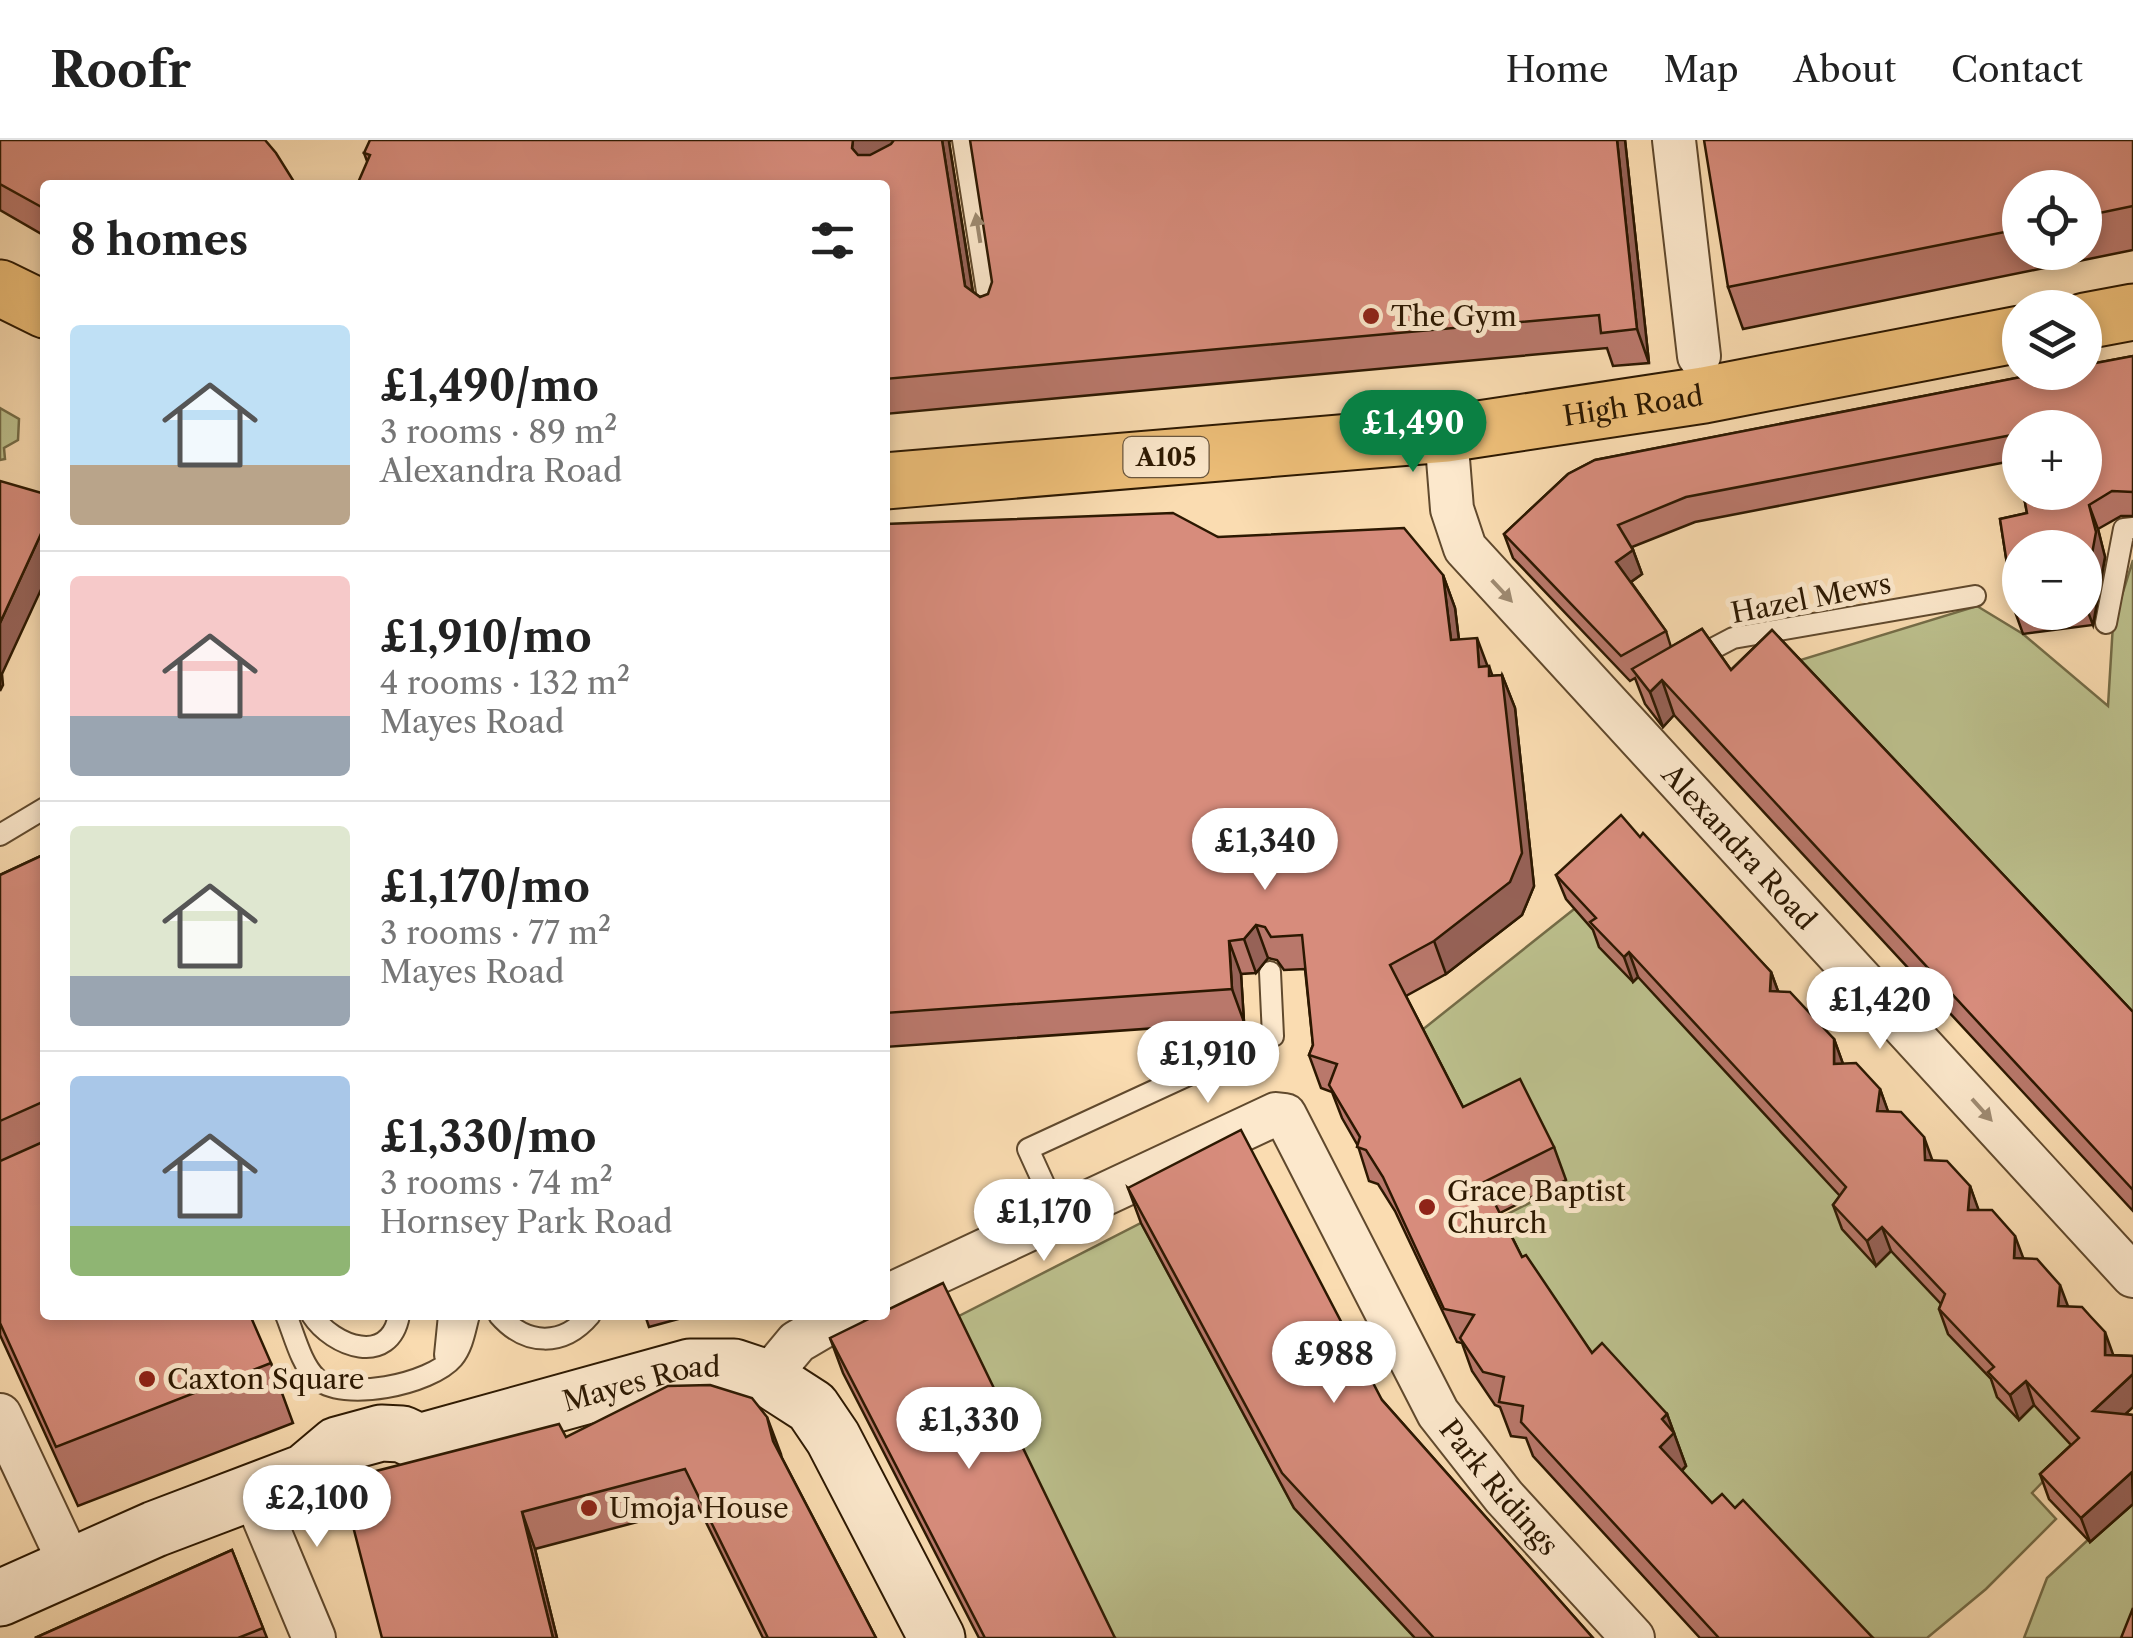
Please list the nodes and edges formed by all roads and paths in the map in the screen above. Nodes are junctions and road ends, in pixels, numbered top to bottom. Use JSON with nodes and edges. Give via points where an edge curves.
{"nodes":[{"id":1,"x":964,"y":140,"type":"edge"},
{"id":2,"x":1674,"y":140,"type":"edge"},
{"id":3,"x":0,"y":288,"type":"edge"},
{"id":4,"x":40,"y":308,"type":"edge"},
{"id":5,"x":2133,"y":312,"type":"edge"},
{"id":6,"x":992,"y":316,"type":"edge"},
{"id":7,"x":2102,"y":318,"type":"edge"},
{"id":8,"x":2002,"y":337,"type":"edge"},
{"id":9,"x":1699,"y":356,"type":"dead end"},
{"id":10,"x":1446,"y":434,"type":"junction"},
{"id":11,"x":890,"y":482,"type":"edge"},
{"id":12,"x":2128,"y":528,"type":"edge"},
{"id":13,"x":1975,"y":596,"type":"dead end"},
{"id":14,"x":2106,"y":623,"type":"dead end"},
{"id":15,"x":1673,"y":669,"type":"edge"},
{"id":16,"x":40,"y":811,"type":"edge"},
{"id":17,"x":0,"y":836,"type":"edge"},
{"id":18,"x":1270,"y":972,"type":"edge"},
{"id":19,"x":1059,"y":1217,"type":"junction"},
{"id":20,"x":2133,"y":1276,"type":"edge"},
{"id":21,"x":890,"y":1294,"type":"edge"},
{"id":22,"x":288,"y":1320,"type":"edge"},
{"id":23,"x":315,"y":1320,"type":"edge"},
{"id":24,"x":398,"y":1320,"type":"edge"},
{"id":25,"x":449,"y":1320,"type":"edge"},
{"id":26,"x":468,"y":1320,"type":"edge"},
{"id":27,"x":504,"y":1320,"type":"edge"},
{"id":28,"x":584,"y":1320,"type":"edge"},
{"id":29,"x":834,"y":1320,"type":"edge"},
{"id":30,"x":438,"y":1370,"type":"junction"},
{"id":31,"x":767,"y":1378,"type":"junction"},
{"id":32,"x":0,"y":1415,"type":"edge"},
{"id":33,"x":252,"y":1490,"type":"junction"},
{"id":34,"x":70,"y":1566,"type":"junction"},
{"id":35,"x":0,"y":1598,"type":"edge"},
{"id":36,"x":314,"y":1638,"type":"edge"},
{"id":37,"x":937,"y":1638,"type":"edge"},
{"id":38,"x":1633,"y":1638,"type":"edge"}],
"edges":[{"from":6,"to":1,"type":"lane","one_way":true},
{"from":2,"to":9,"type":"street"},
{"from":3,"to":4,"type":"main road"},
{"from":5,"to":7,"type":"main road"},
{"from":8,"to":10,"type":"main road","name":"High Road","number":"A105","via":[[1704,395]]},
{"from":10,"to":11,"type":"main road","name":"High Road","number":"A105"},
{"from":10,"to":20,"type":"street","name":"Alexandra Road","one_way":true,"via":[[1452,509],[1465,548],[1620,702]]},
{"from":12,"to":14,"type":"lane"},
{"from":13,"to":15,"type":"lane","name":"Hazel Mews","via":[[1733,638]]},
{"from":16,"to":17,"type":"lane"},
{"from":18,"to":19,"type":"lane","via":[[1273,1036],[1028,1150]]},
{"from":19,"to":21,"type":"street"},
{"from":19,"to":38,"type":"street","name":"Park Ridings","via":[[1276,1114],[1292,1122],[1438,1412],[1504,1497]]},
{"from":22,"to":30,"type":"lane","via":[[307,1366],[332,1388],[355,1392]]},
{"from":23,"to":24,"type":"lane","via":[[354,1348],[382,1340]]},
{"from":25,"to":30,"type":"lane"},
{"from":26,"to":30,"type":"lane","via":[[460,1348]]},
{"from":27,"to":28,"type":"lane","via":[[513,1330],[547,1340],[565,1336]]},
{"from":29,"to":31,"type":"street","via":[[797,1342]]},
{"from":31,"to":33,"type":"main road","name":"Mayes Road","via":[[734,1367],[690,1367],[419,1442],[393,1470],[345,1484],[305,1472]]},
{"from":31,"to":37,"type":"main road","via":[[822,1420]]},
{"from":32,"to":34,"type":"street"},
{"from":33,"to":34,"type":"main road","name":"Mayes Road"},
{"from":33,"to":36,"type":"street"},
{"from":34,"to":35,"type":"main road","name":"Mayes Road"}]}
